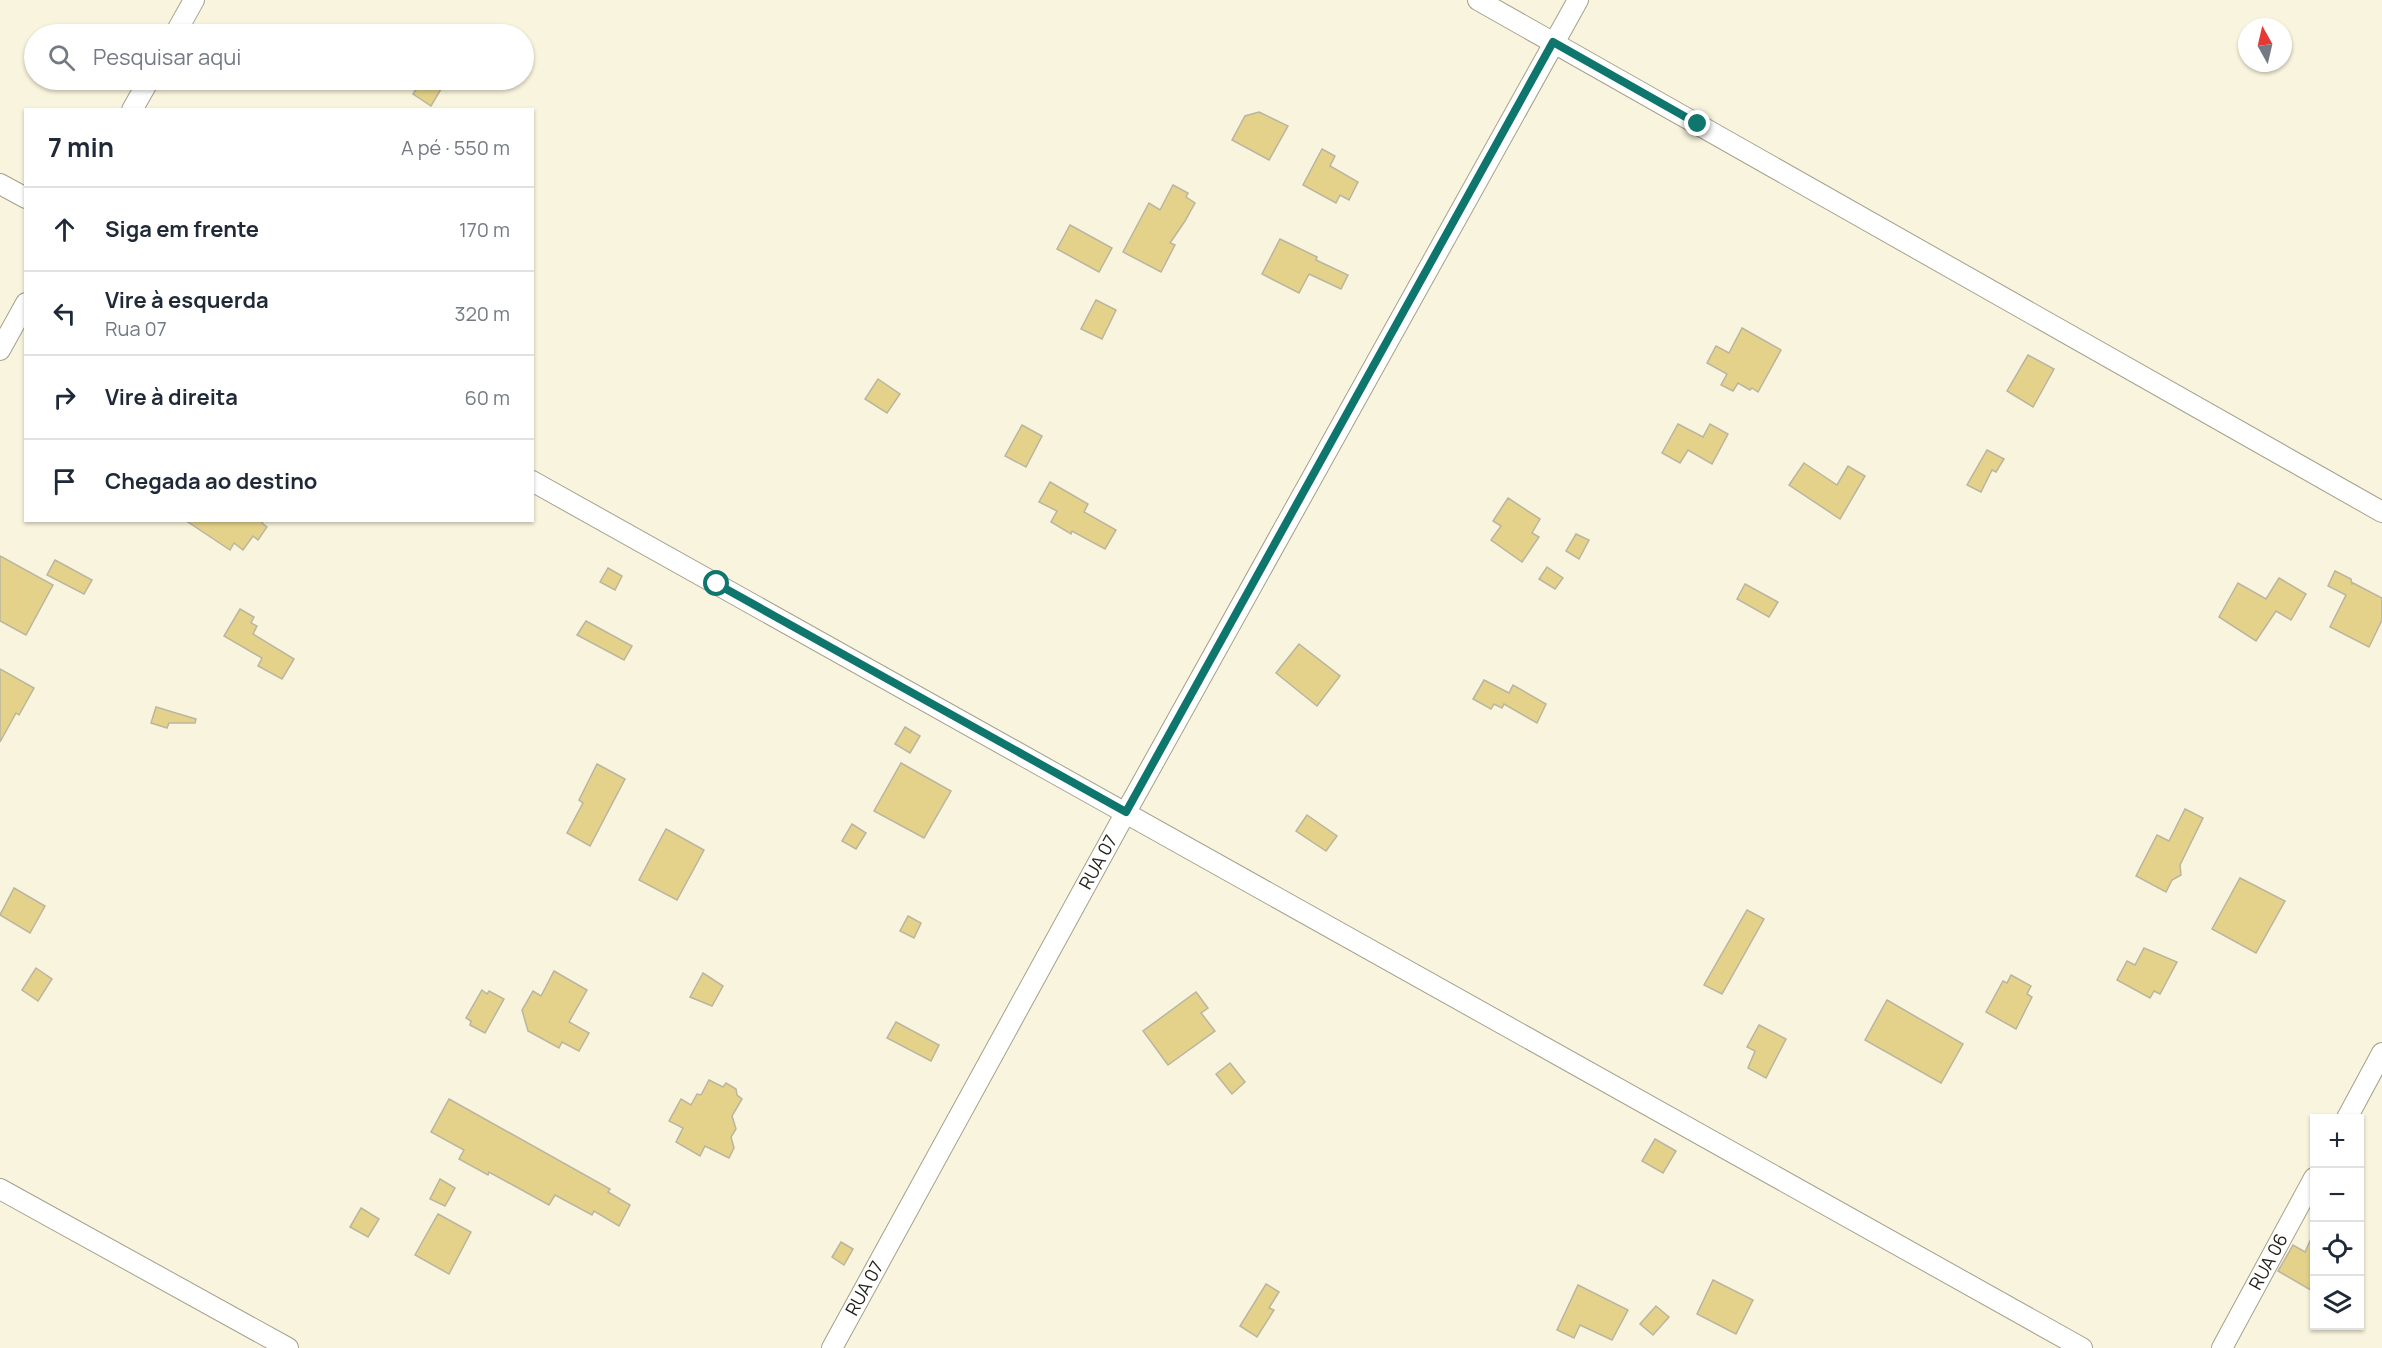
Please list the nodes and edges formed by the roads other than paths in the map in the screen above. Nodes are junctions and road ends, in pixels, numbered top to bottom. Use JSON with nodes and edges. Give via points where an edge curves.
{"nodes":[{"id":1,"x":194,"y":0,"type":"edge"},
{"id":2,"x":1478,"y":0,"type":"edge"},
{"id":3,"x":1578,"y":0,"type":"edge"},
{"id":4,"x":181,"y":24,"type":"edge"},
{"id":5,"x":1553,"y":42,"type":"junction"},
{"id":6,"x":143,"y":90,"type":"edge"},
{"id":7,"x":133,"y":108,"type":"edge"},
{"id":8,"x":0,"y":184,"type":"edge"},
{"id":9,"x":24,"y":197,"type":"edge"},
{"id":10,"x":24,"y":307,"type":"edge"},
{"id":11,"x":0,"y":350,"type":"edge"},
{"id":12,"x":534,"y":482,"type":"edge"},
{"id":13,"x":2382,"y":512,"type":"edge"},
{"id":14,"x":1126,"y":812,"type":"junction"},
{"id":15,"x":2382,"y":1053,"type":"edge"},
{"id":16,"x":2350,"y":1114,"type":"edge"},
{"id":17,"x":2310,"y":1185,"type":"edge"},
{"id":18,"x":0,"y":1189,"type":"edge"},
{"id":19,"x":288,"y":1348,"type":"edge"},
{"id":20,"x":832,"y":1348,"type":"edge"},
{"id":21,"x":2082,"y":1348,"type":"edge"},
{"id":22,"x":2222,"y":1348,"type":"edge"}],
"edges":[{"from":1,"to":4,"type":"street"},
{"from":2,"to":5,"type":"street"},
{"from":3,"to":5,"type":"street","name":"RUA 07"},
{"from":5,"to":13,"type":"street"},
{"from":5,"to":14,"type":"street","name":"RUA 07"},
{"from":6,"to":7,"type":"street"},
{"from":8,"to":9,"type":"street"},
{"from":10,"to":11,"type":"street"},
{"from":12,"to":14,"type":"street"},
{"from":14,"to":20,"type":"street","name":"RUA 07"},
{"from":14,"to":21,"type":"street"},
{"from":15,"to":16,"type":"street"},
{"from":17,"to":22,"type":"street","name":"RUA 06"},
{"from":18,"to":19,"type":"street"}]}
